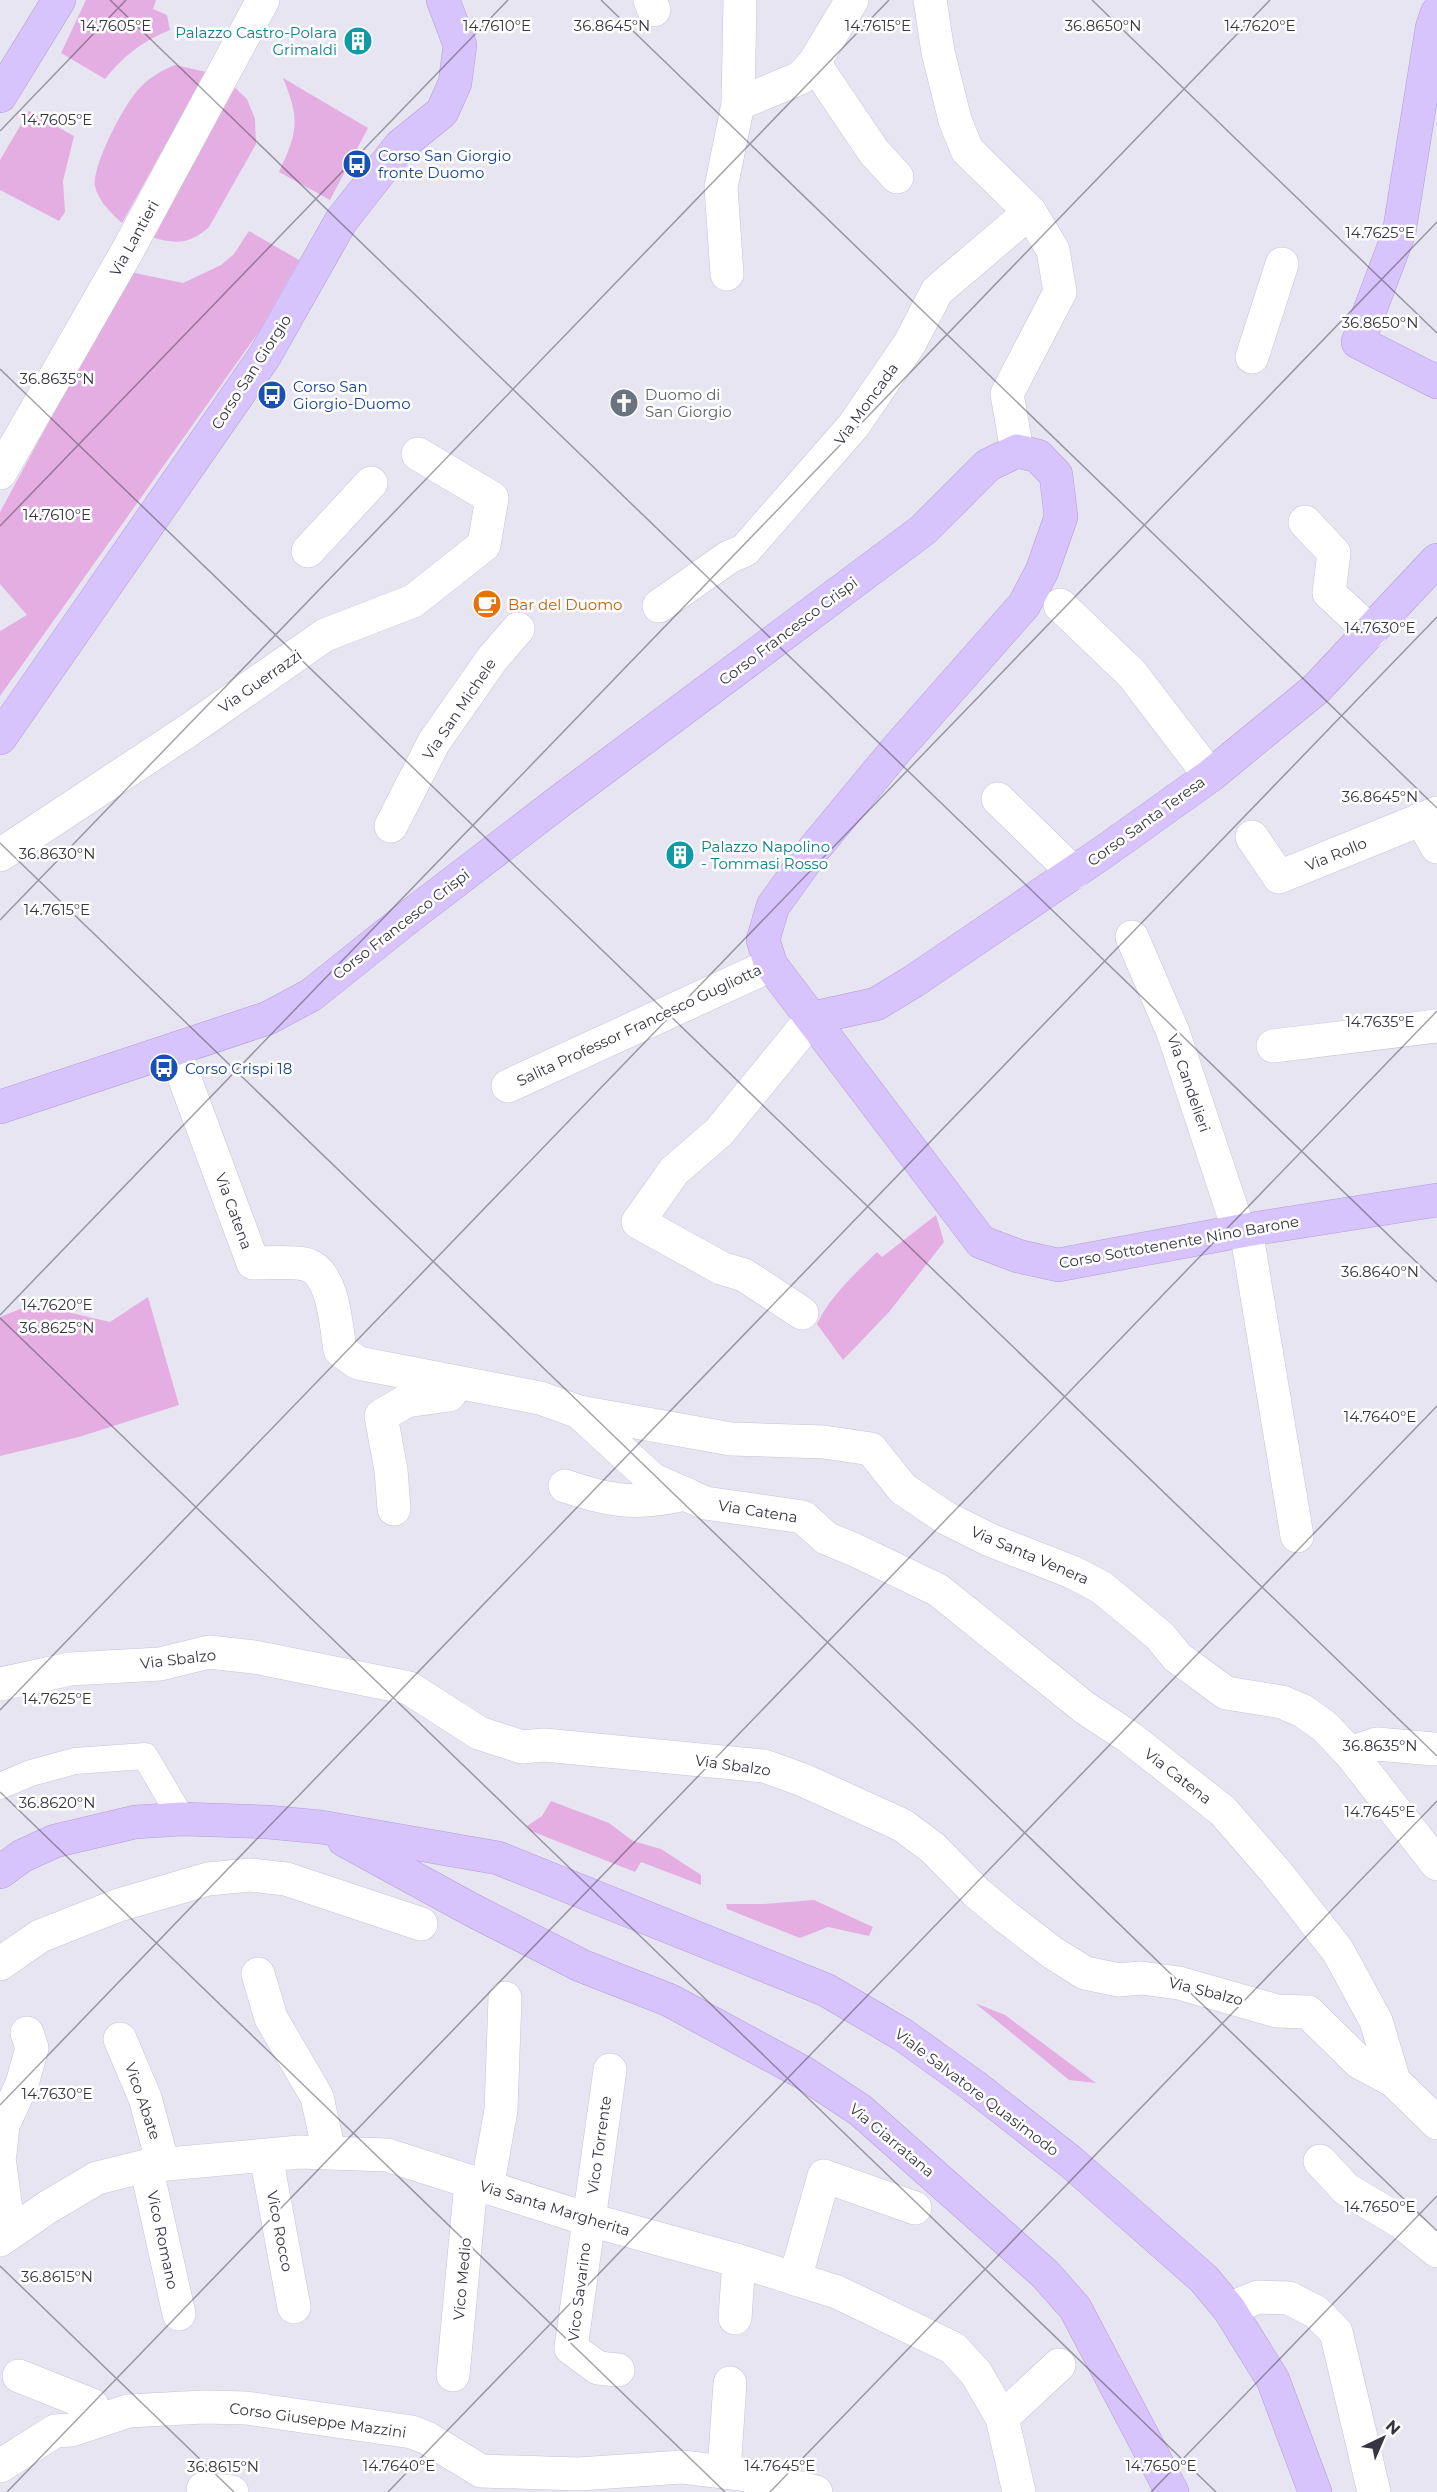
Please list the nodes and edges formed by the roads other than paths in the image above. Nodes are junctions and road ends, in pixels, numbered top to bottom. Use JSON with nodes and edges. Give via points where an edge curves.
{"nodes":[{"id":1,"x":59,"y":0,"type":"edge"},
{"id":2,"x":263,"y":0,"type":"edge"},
{"id":3,"x":443,"y":0,"type":"edge"},
{"id":4,"x":741,"y":0,"type":"edge"},
{"id":5,"x":852,"y":0,"type":"edge"},
{"id":6,"x":930,"y":0,"type":"edge"},
{"id":7,"x":1437,"y":13,"type":"edge"},
{"id":8,"x":814,"y":63,"type":"junction"},
{"id":9,"x":0,"y":96,"type":"edge"},
{"id":10,"x":738,"y":104,"type":"junction"},
{"id":11,"x":897,"y":177,"type":"dead end"},
{"id":12,"x":1030,"y":212,"type":"junction"},
{"id":13,"x":1282,"y":264,"type":"dead end"},
{"id":14,"x":727,"y":274,"type":"dead end"},
{"id":15,"x":1252,"y":357,"type":"dead end"},
{"id":16,"x":1437,"y":382,"type":"edge"},
{"id":17,"x":1017,"y":451,"type":"junction"},
{"id":18,"x":418,"y":454,"type":"dead end"},
{"id":19,"x":0,"y":473,"type":"edge"},
{"id":20,"x":371,"y":483,"type":"dead end"},
{"id":21,"x":1305,"y":522,"type":"dead end"},
{"id":22,"x":308,"y":551,"type":"dead end"},
{"id":23,"x":1437,"y":560,"type":"edge"},
{"id":24,"x":1060,"y":605,"type":"dead end"},
{"id":25,"x":659,"y":606,"type":"dead end"},
{"id":26,"x":518,"y":629,"type":"dead end"},
{"id":27,"x":1371,"y":632,"type":"junction"},
{"id":28,"x":0,"y":738,"type":"edge"},
{"id":29,"x":1210,"y":776,"type":"junction"},
{"id":30,"x":998,"y":799,"type":"dead end"},
{"id":31,"x":1429,"y":816,"type":"edge"},
{"id":32,"x":391,"y":825,"type":"dead end"},
{"id":33,"x":1252,"y":837,"type":"dead end"},
{"id":34,"x":1437,"y":847,"type":"edge"},
{"id":35,"x":0,"y":855,"type":"edge"},
{"id":36,"x":1074,"y":873,"type":"junction"},
{"id":37,"x":1132,"y":937,"type":"dead end"},
{"id":38,"x":771,"y":965,"type":"junction"},
{"id":39,"x":812,"y":1018,"type":"junction"},
{"id":40,"x":1437,"y":1026,"type":"edge"},
{"id":41,"x":1273,"y":1046,"type":"dead end"},
{"id":42,"x":174,"y":1050,"type":"junction"},
{"id":43,"x":508,"y":1086,"type":"dead end"},
{"id":44,"x":0,"y":1107,"type":"edge"},
{"id":45,"x":1437,"y":1200,"type":"edge"},
{"id":46,"x":1242,"y":1230,"type":"junction"},
{"id":47,"x":802,"y":1313,"type":"dead end"},
{"id":48,"x":459,"y":1383,"type":"junction"},
{"id":49,"x":579,"y":1412,"type":"junction"},
{"id":50,"x":565,"y":1486,"type":"dead end"},
{"id":51,"x":686,"y":1494,"type":"junction"},
{"id":52,"x":394,"y":1509,"type":"dead end"},
{"id":53,"x":1297,"y":1536,"type":"dead end"},
{"id":54,"x":0,"y":1684,"type":"edge"},
{"id":55,"x":1434,"y":1749,"type":"dead end"},
{"id":56,"x":1350,"y":1753,"type":"junction"},
{"id":57,"x":0,"y":1786,"type":"edge"},
{"id":58,"x":182,"y":1819,"type":"junction"},
{"id":59,"x":321,"y":1827,"type":"junction"},
{"id":60,"x":1437,"y":1864,"type":"edge"},
{"id":61,"x":0,"y":1872,"type":"edge"},
{"id":62,"x":421,"y":1924,"type":"dead end"},
{"id":63,"x":0,"y":1964,"type":"edge"},
{"id":64,"x":258,"y":1974,"type":"dead end"},
{"id":65,"x":505,"y":1998,"type":"dead end"},
{"id":66,"x":27,"y":2033,"type":"dead end"},
{"id":67,"x":120,"y":2039,"type":"dead end"},
{"id":68,"x":610,"y":2070,"type":"dead end"},
{"id":69,"x":1394,"y":2081,"type":"junction"},
{"id":70,"x":1437,"y":2124,"type":"edge"},
{"id":71,"x":329,"y":2152,"type":"junction"},
{"id":72,"x":0,"y":2154,"type":"edge"},
{"id":73,"x":266,"y":2156,"type":"junction"},
{"id":74,"x":1320,"y":2161,"type":"dead end"},
{"id":75,"x":0,"y":2164,"type":"edge"},
{"id":76,"x":154,"y":2165,"type":"junction"},
{"id":77,"x":479,"y":2185,"type":"junction"},
{"id":78,"x":915,"y":2208,"type":"dead end"},
{"id":79,"x":587,"y":2219,"type":"junction"},
{"id":80,"x":5,"y":2236,"type":"edge"},
{"id":81,"x":1437,"y":2251,"type":"edge"},
{"id":82,"x":739,"y":2261,"type":"junction"},
{"id":83,"x":795,"y":2279,"type":"junction"},
{"id":84,"x":294,"y":2307,"type":"dead end"},
{"id":85,"x":1229,"y":2309,"type":"junction"},
{"id":86,"x":179,"y":2314,"type":"dead end"},
{"id":87,"x":735,"y":2318,"type":"dead end"},
{"id":88,"x":1059,"y":2365,"type":"dead end"},
{"id":89,"x":618,"y":2370,"type":"dead end"},
{"id":90,"x":453,"y":2375,"type":"dead end"},
{"id":91,"x":19,"y":2376,"type":"dead end"},
{"id":92,"x":730,"y":2383,"type":"dead end"},
{"id":93,"x":92,"y":2405,"type":"dead end"},
{"id":94,"x":1002,"y":2418,"type":"junction"},
{"id":95,"x":0,"y":2466,"type":"edge"},
{"id":96,"x":735,"y":2476,"type":"junction"},
{"id":97,"x":652,"y":2481,"type":"edge"},
{"id":98,"x":475,"y":2482,"type":"edge"},
{"id":99,"x":816,"y":2492,"type":"edge"},
{"id":100,"x":1019,"y":2492,"type":"edge"},
{"id":101,"x":1172,"y":2492,"type":"edge"},
{"id":102,"x":1315,"y":2492,"type":"edge"},
{"id":103,"x":1374,"y":2492,"type":"edge"}],
"edges":[{"from":1,"to":9,"type":"street"},
{"from":2,"to":19,"type":"street","name":"Via Lantieri","via":[[129,248]]},
{"from":3,"to":28,"type":"street","name":"Corso San Giorgio","via":[[460,45],[455,83],[442,112],[400,146],[341,221],[264,357]]},
{"from":4,"to":10,"type":"street"},
{"from":5,"to":8,"type":"street"},
{"from":6,"to":12,"type":"street","via":[[938,52],[966,150]]},
{"from":7,"to":16,"type":"street","via":[[1398,233],[1358,342]]},
{"from":8,"to":10,"type":"street","via":[[800,78]]},
{"from":8,"to":11,"type":"street","via":[[874,152]]},
{"from":10,"to":14,"type":"street","via":[[722,187]]},
{"from":12,"to":17,"type":"street","via":[[1053,249],[1060,292],[1007,394]]},
{"from":12,"to":25,"type":"street","name":"Via Moncada","via":[[937,291],[910,343],[854,425],[745,550]]},
{"from":13,"to":15,"type":"street"},
{"from":17,"to":38,"type":"street","via":[[1038,456],[1056,475],[1061,517],[1042,571],[1024,605],[896,750],[814,849],[773,906],[764,940]]},
{"from":17,"to":42,"type":"street","name":"Corso Francesco Crispi","via":[[988,465],[923,530],[560,801],[311,995],[268,1018]]},
{"from":18,"to":35,"type":"street","name":"Via Guerrazzi","via":[[492,498],[484,545],[413,601],[325,635]]},
{"from":20,"to":22,"type":"street"},
{"from":21,"to":27,"type":"street","via":[[1334,554],[1329,593]]},
{"from":23,"to":27,"type":"street","name":"Corso Santa Teresa"},
{"from":24,"to":29,"type":"street","via":[[1132,674]]},
{"from":26,"to":32,"type":"street","name":"Via San Michele","via":[[434,742]]},
{"from":27,"to":29,"type":"street","name":"Corso Santa Teresa","via":[[1316,689]]},
{"from":29,"to":36,"type":"street","name":"Corso Santa Teresa"},
{"from":30,"to":36,"type":"street"},
{"from":31,"to":33,"type":"street","name":"Via Rollo","via":[[1279,877]]},
{"from":31,"to":34,"type":"street"},
{"from":36,"to":39,"type":"street","name":"Corso Santa Teresa","via":[[876,1004]]},
{"from":37,"to":46,"type":"street","name":"Via Candelieri","via":[[1173,1032]]},
{"from":38,"to":39,"type":"street","name":"Corso Sottotenente Nino Barone"},
{"from":38,"to":43,"type":"street","name":"Salita Professor Francesco Gugliotta"},
{"from":39,"to":46,"type":"street","name":"Corso Sottotenente Nino Barone","via":[[981,1242],[1018,1256],[1058,1264]]},
{"from":39,"to":47,"type":"street","via":[[719,1132],[674,1171],[639,1222],[721,1268],[744,1275]]},
{"from":40,"to":41,"type":"street"},
{"from":42,"to":44,"type":"street","name":"Corso Francesco Crispi"},
{"from":42,"to":48,"type":"street","name":"Via Catena","via":[[253,1263],[307,1264],[325,1278],[340,1350],[358,1363]]},
{"from":45,"to":46,"type":"street","name":"Corso Sottotenente Nino Barone"},
{"from":46,"to":53,"type":"street","name":"Via Candelieri"},
{"from":48,"to":49,"type":"street","name":"Via Catena","via":[[540,1398]]},
{"from":48,"to":52,"type":"street","via":[[449,1395],[406,1401],[381,1416]]},
{"from":49,"to":51,"type":"street","name":"Via Catena","via":[[652,1479]]},
{"from":49,"to":56,"type":"street","name":"Via Santa Venera","via":[[731,1439],[824,1442],[871,1449],[903,1489],[946,1518],[1101,1587],[1161,1636],[1177,1657],[1226,1693],[1282,1702],[1303,1711]]},
{"from":50,"to":51,"type":"street","via":[[602,1498],[652,1502]]},
{"from":51,"to":69,"type":"street","name":"Via Catena","via":[[705,1503],[803,1517],[826,1538],[938,1590],[1085,1708],[1215,1804],[1276,1872],[1338,1951],[1376,2021]]},
{"from":54,"to":69,"type":"street","name":"Via Sbalzo","via":[[70,1669],[160,1664],[220,1653],[409,1688],[479,1733],[522,1748],[544,1745],[764,1766],[902,1825],[933,1848],[1006,1917],[1085,1973],[1119,1980],[1141,1978],[1179,1983],[1277,2011],[1308,2012],[1359,2062]]},
{"from":55,"to":56,"type":"street","via":[[1377,1743]]},
{"from":56,"to":60,"type":"street","name":"Via Santa Venera"},
{"from":57,"to":58,"type":"lane","via":[[75,1761],[145,1756]]},
{"from":58,"to":59,"type":"street","name":"Viale Salvatore Quasimodo"},
{"from":58,"to":61,"type":"street","name":"Viale Salvatore Quasimodo","via":[[135,1822],[55,1841],[22,1856]]},
{"from":59,"to":85,"type":"street","name":"Viale Salvatore Quasimodo","via":[[498,1858],[826,1990],[903,2034],[1071,2162],[1204,2279]]},
{"from":59,"to":101,"type":"street","name":"Via Giarratana","via":[[582,1966],[669,2000],[804,2073],[860,2110],[1045,2274],[1075,2308]]},
{"from":62,"to":63,"type":"street","via":[[286,1880],[250,1875],[208,1879],[119,1905],[40,1936]]},
{"from":64,"to":71,"type":"street","via":[[271,2018],[317,2097]]},
{"from":65,"to":77,"type":"street","name":"Vico Medio","via":[[501,2110]]},
{"from":66,"to":72,"type":"street","via":[[32,2048],[22,2084],[3,2125]]},
{"from":67,"to":76,"type":"street","name":"Vico Abate","via":[[145,2098]]},
{"from":68,"to":79,"type":"street","name":"Vico Torrente"},
{"from":69,"to":70,"type":"street","name":"Via Catena"},
{"from":71,"to":73,"type":"street","name":"Via Santa Margherita"},
{"from":71,"to":77,"type":"street","name":"Via Santa Margherita","via":[[387,2154]]},
{"from":73,"to":76,"type":"street","name":"Via Santa Margherita"},
{"from":73,"to":84,"type":"street","name":"Vico Rocco"},
{"from":74,"to":81,"type":"street","via":[[1346,2189],[1401,2222]]},
{"from":75,"to":80,"type":"street"},
{"from":76,"to":80,"type":"street","name":"Via Santa Margherita","via":[[97,2178]]},
{"from":76,"to":86,"type":"street","name":"Vico Romano"},
{"from":77,"to":79,"type":"street","name":"Via Santa Margherita"},
{"from":77,"to":90,"type":"street","name":"Vico Medio"},
{"from":78,"to":83,"type":"street","via":[[824,2176]]},
{"from":79,"to":82,"type":"street","name":"Via Santa Margherita"},
{"from":79,"to":89,"type":"street","name":"Vico Savarino","via":[[571,2348],[598,2368]]},
{"from":82,"to":83,"type":"street","name":"Via Santa Margherita"},
{"from":82,"to":87,"type":"street"},
{"from":83,"to":94,"type":"street","name":"Via Santa Margherita","via":[[837,2292],[952,2348],[976,2373]]},
{"from":85,"to":102,"type":"street","name":"Viale Salvatore Quasimodo","via":[[1273,2380]]},
{"from":85,"to":103,"type":"street","via":[[1258,2297],[1288,2298],[1317,2312],[1336,2332]]},
{"from":88,"to":94,"type":"street"},
{"from":91,"to":93,"type":"street"},
{"from":92,"to":96,"type":"street"},
{"from":94,"to":100,"type":"street","name":"Via Santa Margherita"},
{"from":95,"to":98,"type":"street","name":"Corso Giuseppe Mazzini","via":[[56,2431],[71,2430],[128,2411],[246,2408],[412,2432],[428,2438]]},
{"from":96,"to":97,"type":"street","name":"Corso Giuseppe Mazzini","via":[[681,2467]]},
{"from":96,"to":99,"type":"street","name":"Corso Giuseppe Mazzini"},
{"from":97,"to":98,"type":"street","name":"Corso Giuseppe Mazzini","via":[[579,2474]]}]}
